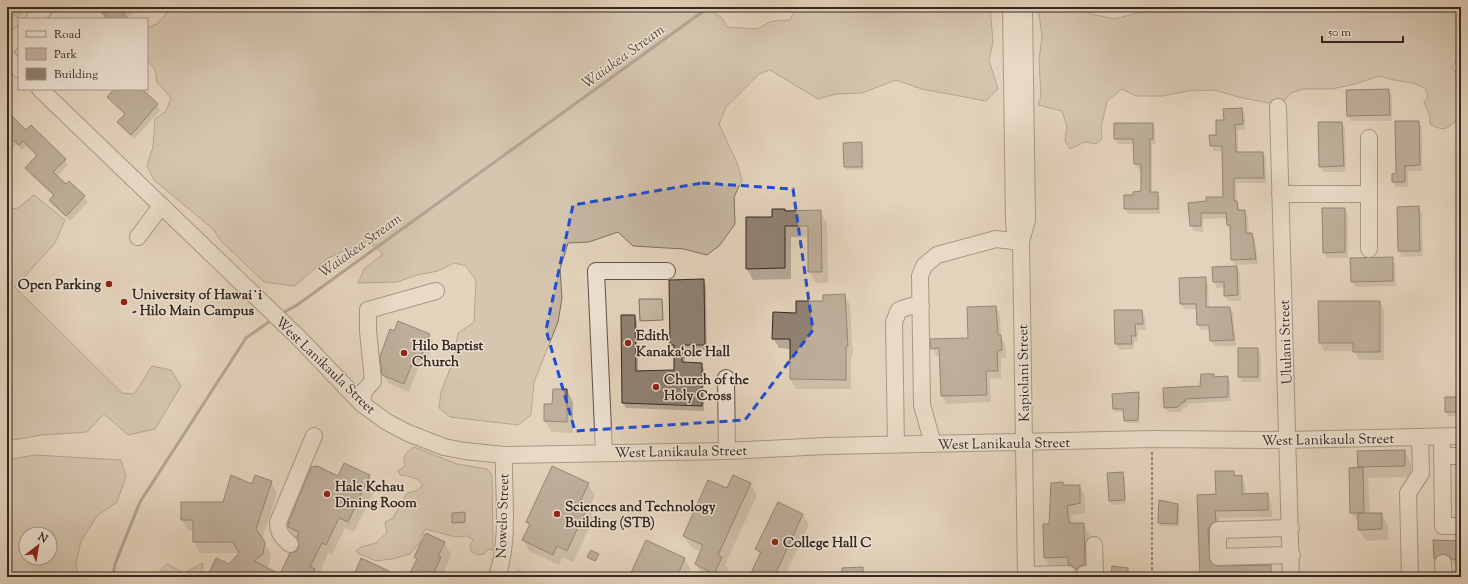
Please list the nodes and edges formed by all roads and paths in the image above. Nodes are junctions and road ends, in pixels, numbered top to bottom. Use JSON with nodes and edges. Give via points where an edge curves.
{"nodes":[{"id":1,"x":46,"y":7,"type":"edge"},
{"id":2,"x":1011,"y":7,"type":"edge"},
{"id":3,"x":1024,"y":7,"type":"edge"},
{"id":4,"x":35,"y":18,"type":"edge"},
{"id":5,"x":18,"y":36,"type":"edge"},
{"id":6,"x":7,"y":47,"type":"edge"},
{"id":7,"x":7,"y":58,"type":"edge"},
{"id":8,"x":18,"y":68,"type":"edge"},
{"id":9,"x":41,"y":90,"type":"edge"},
{"id":10,"x":1278,"y":107,"type":"dead end"},
{"id":11,"x":1370,"y":138,"type":"dead end"},
{"id":12,"x":1280,"y":194,"type":"junction"},
{"id":13,"x":1369,"y":194,"type":"junction"},
{"id":14,"x":162,"y":206,"type":"junction"},
{"id":15,"x":138,"y":237,"type":"dead end"},
{"id":16,"x":1021,"y":242,"type":"junction"},
{"id":17,"x":1369,"y":249,"type":"dead end"},
{"id":18,"x":667,"y":270,"type":"dead end"},
{"id":19,"x":436,"y":291,"type":"dead end"},
{"id":20,"x":921,"y":306,"type":"junction"},
{"id":21,"x":726,"y":378,"type":"dead end"},
{"id":22,"x":362,"y":404,"type":"junction"},
{"id":23,"x":314,"y":436,"type":"dead end"},
{"id":24,"x":1461,"y":436,"type":"edge"},
{"id":25,"x":1420,"y":437,"type":"junction"},
{"id":26,"x":1442,"y":437,"type":"junction"},
{"id":27,"x":1152,"y":439,"type":"junction"},
{"id":28,"x":1287,"y":440,"type":"junction"},
{"id":29,"x":1024,"y":442,"type":"junction"},
{"id":30,"x":933,"y":444,"type":"junction"},
{"id":31,"x":896,"y":445,"type":"junction"},
{"id":32,"x":727,"y":451,"type":"junction"},
{"id":33,"x":604,"y":452,"type":"junction"},
{"id":34,"x":504,"y":454,"type":"junction"},
{"id":35,"x":1442,"y":456,"type":"junction"},
{"id":36,"x":1461,"y":456,"type":"edge"},
{"id":37,"x":1461,"y":526,"type":"edge"},
{"id":38,"x":1291,"y":528,"type":"junction"},
{"id":39,"x":290,"y":544,"type":"dead end"},
{"id":40,"x":1094,"y":545,"type":"dead end"},
{"id":41,"x":1292,"y":555,"type":"junction"},
{"id":42,"x":1068,"y":574,"type":"dead end"},
{"id":43,"x":1092,"y":575,"type":"edge"},
{"id":44,"x":1026,"y":576,"type":"edge"},
{"id":45,"x":497,"y":577,"type":"edge"},
{"id":46,"x":1152,"y":577,"type":"edge"},
{"id":47,"x":1292,"y":577,"type":"edge"},
{"id":48,"x":1410,"y":577,"type":"edge"}],
"edges":[{"from":1,"to":4,"type":"street"},
{"from":2,"to":16,"type":"street","name":"Kapiolani Street","via":[[1014,221]]},
{"from":3,"to":16,"type":"street","name":"Kapiolani Street","via":[[1027,220]]},
{"from":5,"to":6,"type":"street"},
{"from":7,"to":8,"type":"street"},
{"from":9,"to":14,"type":"street","name":"West Lanikaula Street"},
{"from":10,"to":12,"type":"street","name":"Ululani Street"},
{"from":11,"to":13,"type":"street"},
{"from":12,"to":13,"type":"street"},
{"from":12,"to":28,"type":"street","name":"Ululani Street"},
{"from":13,"to":17,"type":"street"},
{"from":14,"to":15,"type":"street"},
{"from":14,"to":22,"type":"street","name":"West Lanikaula Street"},
{"from":16,"to":20,"type":"street","via":[[996,240],[937,255],[924,266],[920,276]]},
{"from":16,"to":29,"type":"street","name":"Kapiolani Street"},
{"from":18,"to":33,"type":"street","via":[[596,271]]},
{"from":19,"to":22,"type":"street","via":[[368,310],[373,381],[364,392]]},
{"from":20,"to":30,"type":"street","via":[[922,405]]},
{"from":20,"to":31,"type":"street","via":[[899,310],[894,322]]},
{"from":21,"to":32,"type":"street"},
{"from":22,"to":34,"type":"street","name":"West Lanikaula Street","via":[[387,422],[426,441],[465,452]]},
{"from":23,"to":39,"type":"street","via":[[278,522],[281,536]]},
{"from":24,"to":26,"type":"street","name":"West Lanikaula Street"},
{"from":25,"to":26,"type":"street","name":"West Lanikaula Street"},
{"from":25,"to":28,"type":"street","name":"West Lanikaula Street"},
{"from":25,"to":48,"type":"street","via":[[1421,473],[1408,493]]},
{"from":26,"to":35,"type":"street"},
{"from":27,"to":28,"type":"street","name":"West Lanikaula Street"},
{"from":27,"to":29,"type":"street","name":"West Lanikaula Street"},
{"from":27,"to":46,"type":"path"},
{"from":28,"to":38,"type":"street","name":"Ululani Street"},
{"from":29,"to":30,"type":"street","name":"West Lanikaula Street"},
{"from":29,"to":44,"type":"street","name":"Kapiolani Street"},
{"from":30,"to":31,"type":"street","name":"West Lanikaula Street"},
{"from":31,"to":32,"type":"street","name":"West Lanikaula Street"},
{"from":32,"to":33,"type":"street","name":"West Lanikaula Street"},
{"from":33,"to":34,"type":"street","name":"West Lanikaula Street"},
{"from":34,"to":45,"type":"street","name":"Nowelo Street","via":[[504,538]]},
{"from":35,"to":36,"type":"street"},
{"from":35,"to":37,"type":"street","via":[[1443,526]]},
{"from":38,"to":41,"type":"street","name":"Ululani Street"},
{"from":38,"to":41,"type":"street","via":[[1218,530],[1218,557]]},
{"from":40,"to":43,"type":"street"},
{"from":41,"to":47,"type":"street","name":"Ululani Street"},
{"from":42,"to":44,"type":"street"}]}
